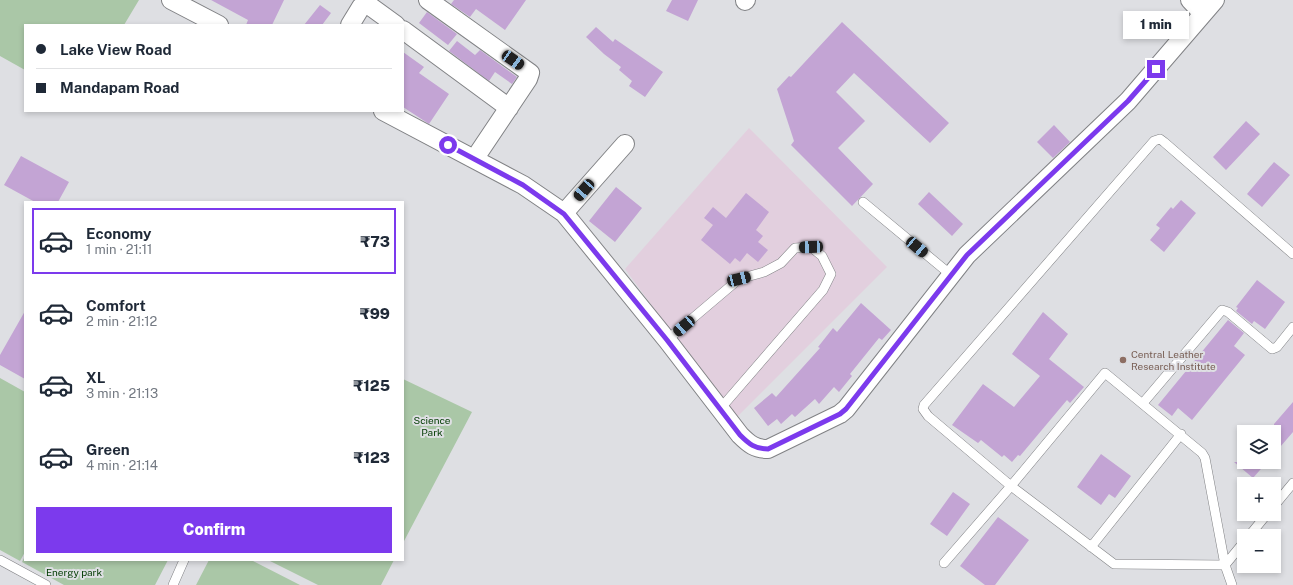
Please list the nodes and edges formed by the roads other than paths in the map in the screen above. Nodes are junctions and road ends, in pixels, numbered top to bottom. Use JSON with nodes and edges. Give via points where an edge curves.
{"nodes":[{"id":1,"x":171,"y":0,"type":"edge"},
{"id":2,"x":428,"y":0,"type":"edge"},
{"id":3,"x":1190,"y":0,"type":"edge"},
{"id":4,"x":1215,"y":0,"type":"edge"},
{"id":5,"x":1203,"y":14,"type":"junction"},
{"id":6,"x":217,"y":24,"type":"edge"},
{"id":7,"x":351,"y":24,"type":"edge"},
{"id":8,"x":395,"y":24,"type":"edge"},
{"id":9,"x":404,"y":31,"type":"edge"},
{"id":10,"x":509,"y":108,"type":"junction"},
{"id":11,"x":385,"y":112,"type":"edge"},
{"id":12,"x":625,"y":144,"type":"dead end"},
{"id":13,"x":475,"y":158,"type":"junction"},
{"id":14,"x":863,"y":202,"type":"dead end"},
{"id":15,"x":564,"y":214,"type":"junction"},
{"id":16,"x":1293,"y":254,"type":"edge"},
{"id":17,"x":951,"y":275,"type":"junction"},
{"id":18,"x":1293,"y":327,"type":"edge"},
{"id":19,"x":667,"y":340,"type":"junction"},
{"id":20,"x":1142,"y":403,"type":"junction"},
{"id":21,"x":720,"y":409,"type":"junction"},
{"id":22,"x":1181,"y":434,"type":"junction"},
{"id":23,"x":1293,"y":483,"type":"edge"},
{"id":24,"x":1011,"y":486,"type":"junction"},
{"id":25,"x":1281,"y":498,"type":"edge"},
{"id":26,"x":1261,"y":521,"type":"edge"},
{"id":27,"x":1255,"y":529,"type":"edge"},
{"id":28,"x":1091,"y":547,"type":"junction"},
{"id":29,"x":1237,"y":550,"type":"edge"},
{"id":30,"x":0,"y":560,"type":"edge"},
{"id":31,"x":184,"y":561,"type":"edge"},
{"id":32,"x":944,"y":563,"type":"dead end"},
{"id":33,"x":1225,"y":565,"type":"junction"},
{"id":34,"x":46,"y":585,"type":"edge"},
{"id":35,"x":173,"y":585,"type":"edge"},
{"id":36,"x":1232,"y":585,"type":"edge"}],
"edges":[{"from":1,"to":6,"type":"street"},
{"from":2,"to":10,"type":"street","via":[[528,71],[530,77]]},
{"from":3,"to":5,"type":"street"},
{"from":4,"to":5,"type":"street"},
{"from":5,"to":17,"type":"street","via":[[1128,101],[967,255]]},
{"from":7,"to":8,"type":"street","via":[[361,7],[367,4]]},
{"from":9,"to":10,"type":"street"},
{"from":10,"to":13,"type":"street"},
{"from":11,"to":13,"type":"street"},
{"from":12,"to":15,"type":"street"},
{"from":13,"to":15,"type":"street","via":[[523,185]]},
{"from":14,"to":17,"type":"lane"},
{"from":15,"to":19,"type":"street"},
{"from":16,"to":24,"type":"lane","via":[[1164,142],[1160,139],[1154,141],[924,405],[923,409],[928,416]]},
{"from":17,"to":21,"type":"street","via":[[840,414],[768,449],[760,449],[750,445]]},
{"from":18,"to":20,"type":"lane","via":[[1277,347],[1272,348],[1228,312],[1222,310]]},
{"from":19,"to":21,"type":"street"},
{"from":19,"to":21,"type":"lane","via":[[739,279],[764,272],[781,263],[795,248],[811,247],[822,256],[831,274],[823,290]]},
{"from":20,"to":22,"type":"lane"},
{"from":20,"to":24,"type":"lane","via":[[1110,375],[1103,374]]},
{"from":22,"to":28,"type":"lane"},
{"from":22,"to":33,"type":"lane","via":[[1198,448],[1205,458]]},
{"from":23,"to":25,"type":"lane"},
{"from":24,"to":28,"type":"lane"},
{"from":24,"to":32,"type":"lane"},
{"from":26,"to":27,"type":"lane"},
{"from":28,"to":33,"type":"lane","via":[[1114,564]]},
{"from":29,"to":33,"type":"lane"},
{"from":30,"to":34,"type":"lane"},
{"from":31,"to":35,"type":"lane"},
{"from":33,"to":36,"type":"lane"}]}
